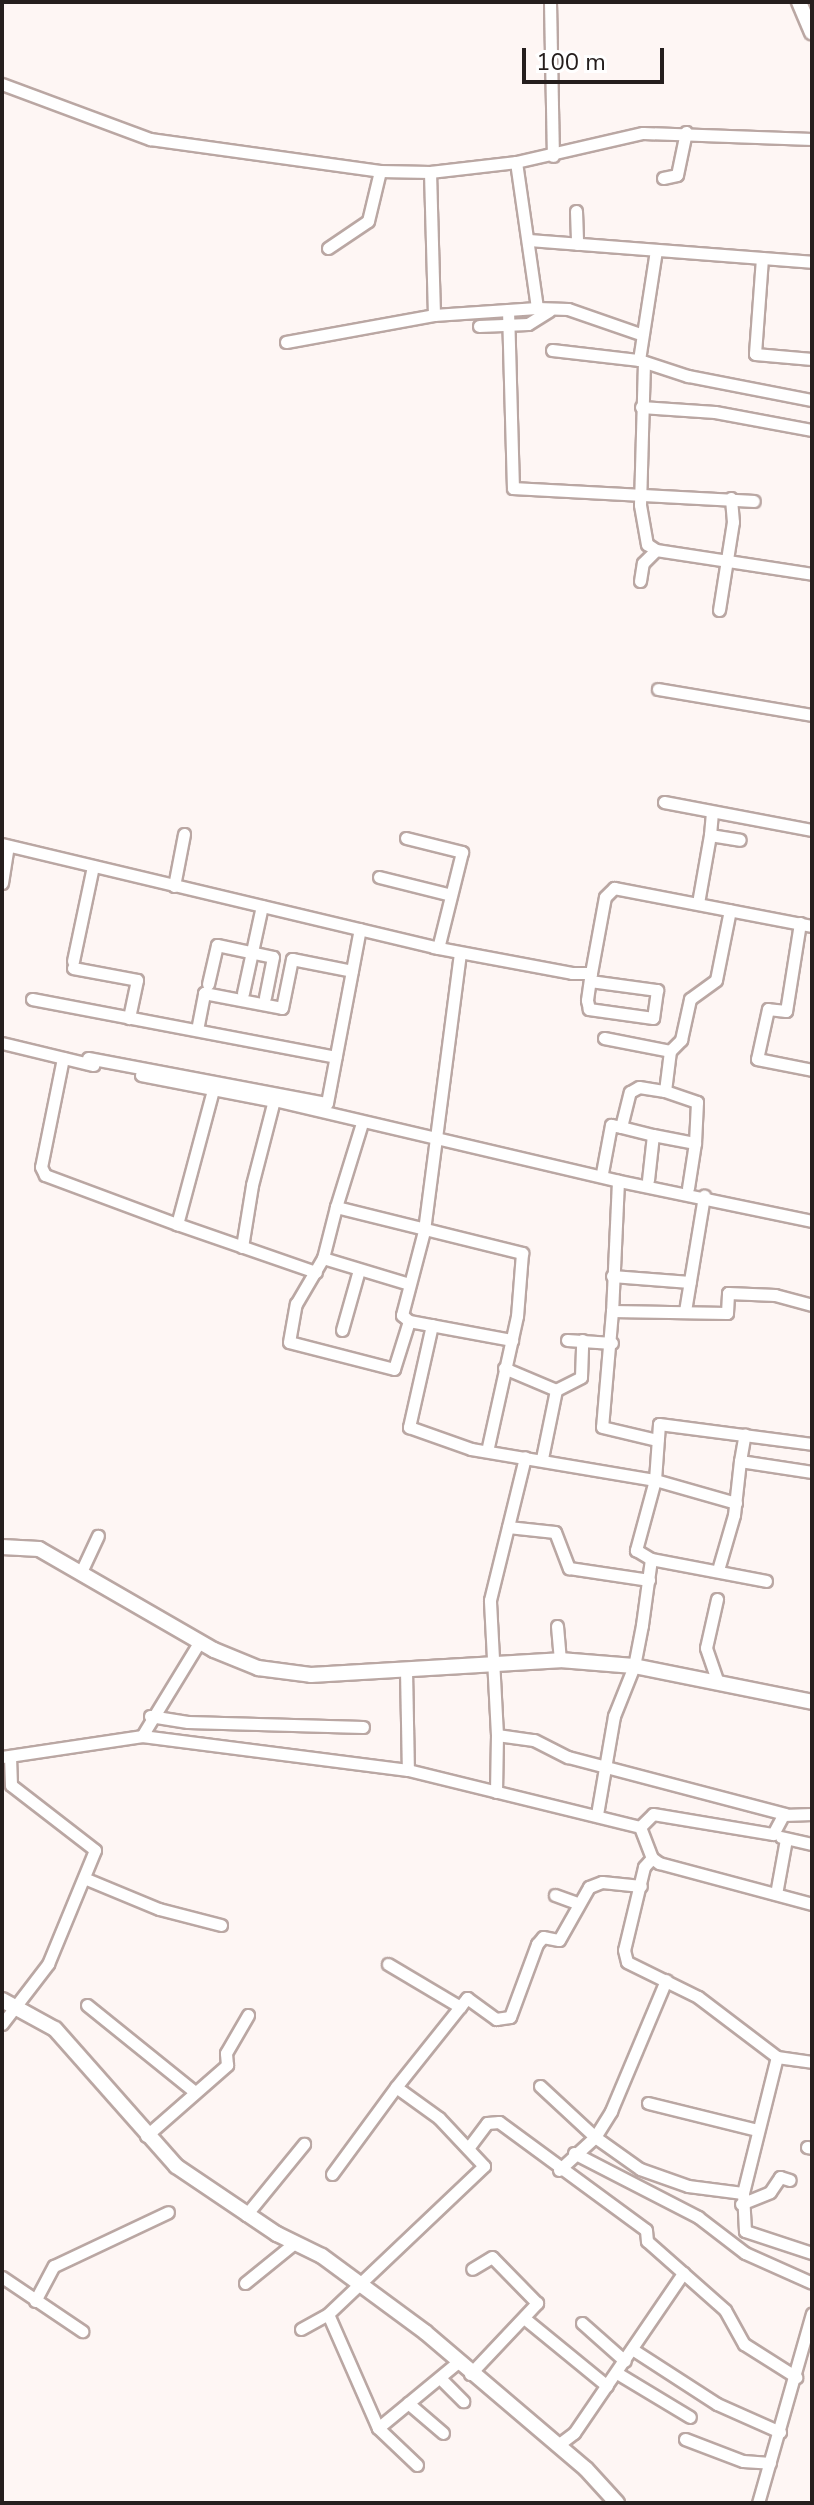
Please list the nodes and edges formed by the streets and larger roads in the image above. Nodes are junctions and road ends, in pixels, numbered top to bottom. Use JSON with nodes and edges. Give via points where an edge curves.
{"nodes":[{"id":1,"x":550,"y":2,"type":"edge"},
{"id":2,"x":799,"y":2,"type":"edge"},
{"id":3,"x":812,"y":32,"type":"edge"},
{"id":4,"x":2,"y":84,"type":"edge"},
{"id":5,"x":686,"y":132,"type":"junction"},
{"id":6,"x":812,"y":139,"type":"edge"},
{"id":7,"x":553,"y":156,"type":"junction"},
{"id":8,"x":516,"y":162,"type":"junction"},
{"id":9,"x":380,"y":171,"type":"junction"},
{"id":10,"x":430,"y":172,"type":"junction"},
{"id":11,"x":663,"y":178,"type":"dead end"},
{"id":12,"x":576,"y":211,"type":"dead end"},
{"id":13,"x":528,"y":240,"type":"junction"},
{"id":14,"x":577,"y":244,"type":"junction"},
{"id":15,"x":328,"y":248,"type":"dead end"},
{"id":16,"x":656,"y":250,"type":"junction"},
{"id":17,"x":762,"y":258,"type":"junction"},
{"id":18,"x":812,"y":262,"type":"edge"},
{"id":19,"x":537,"y":308,"type":"junction"},
{"id":20,"x":508,"y":310,"type":"junction"},
{"id":21,"x":549,"y":311,"type":"junction"},
{"id":22,"x":434,"y":315,"type":"junction"},
{"id":23,"x":508,"y":325,"type":"junction"},
{"id":24,"x":479,"y":326,"type":"dead end"},
{"id":25,"x":640,"y":334,"type":"junction"},
{"id":26,"x":286,"y":342,"type":"dead end"},
{"id":27,"x":552,"y":350,"type":"dead end"},
{"id":28,"x":812,"y":359,"type":"edge"},
{"id":29,"x":641,"y":361,"type":"junction"},
{"id":30,"x":812,"y":400,"type":"edge"},
{"id":31,"x":641,"y":407,"type":"junction"},
{"id":32,"x":812,"y":430,"type":"edge"},
{"id":33,"x":640,"y":494,"type":"junction"},
{"id":34,"x":731,"y":498,"type":"junction"},
{"id":35,"x":754,"y":501,"type":"dead end"},
{"id":36,"x":656,"y":550,"type":"junction"},
{"id":37,"x":724,"y":560,"type":"junction"},
{"id":38,"x":812,"y":574,"type":"edge"},
{"id":39,"x":640,"y":581,"type":"dead end"},
{"id":40,"x":719,"y":610,"type":"dead end"},
{"id":41,"x":658,"y":689,"type":"dead end"},
{"id":42,"x":812,"y":715,"type":"edge"},
{"id":43,"x":664,"y":802,"type":"dead end"},
{"id":44,"x":712,"y":812,"type":"junction"},
{"id":45,"x":812,"y":830,"type":"edge"},
{"id":46,"x":184,"y":834,"type":"dead end"},
{"id":47,"x":710,"y":835,"type":"junction"},
{"id":48,"x":406,"y":838,"type":"dead end"},
{"id":49,"x":740,"y":840,"type":"dead end"},
{"id":50,"x":5,"y":845,"type":"edge"},
{"id":51,"x":93,"y":866,"type":"junction"},
{"id":52,"x":379,"y":877,"type":"dead end"},
{"id":53,"x":2,"y":883,"type":"edge"},
{"id":54,"x":174,"y":886,"type":"junction"},
{"id":55,"x":451,"y":895,"type":"junction"},
{"id":56,"x":698,"y":903,"type":"junction"},
{"id":57,"x":262,"y":906,"type":"junction"},
{"id":58,"x":730,"y":910,"type":"junction"},
{"id":59,"x":806,"y":924,"type":"edge"},
{"id":60,"x":360,"y":929,"type":"junction"},
{"id":61,"x":438,"y":948,"type":"junction"},
{"id":62,"x":252,"y":953,"type":"junction"},
{"id":63,"x":460,"y":953,"type":"junction"},
{"id":64,"x":352,"y":971,"type":"junction"},
{"id":65,"x":590,"y":977,"type":"junction"},
{"id":66,"x":208,"y":984,"type":"dead end"},
{"id":67,"x":243,"y":993,"type":"dead end"},
{"id":68,"x":265,"y":997,"type":"dead end"},
{"id":69,"x":32,"y":999,"type":"dead end"},
{"id":70,"x":129,"y":1018,"type":"junction"},
{"id":71,"x":197,"y":1030,"type":"junction"},
{"id":72,"x":604,"y":1038,"type":"dead end"},
{"id":73,"x":2,"y":1043,"type":"edge"},
{"id":74,"x":670,"y":1051,"type":"junction"},
{"id":75,"x":336,"y":1057,"type":"junction"},
{"id":76,"x":63,"y":1058,"type":"junction"},
{"id":77,"x":88,"y":1058,"type":"dead end"},
{"id":78,"x":812,"y":1070,"type":"edge"},
{"id":79,"x":213,"y":1090,"type":"junction"},
{"id":80,"x":665,"y":1091,"type":"junction"},
{"id":81,"x":274,"y":1100,"type":"junction"},
{"id":82,"x":362,"y":1123,"type":"junction"},
{"id":83,"x":621,"y":1127,"type":"junction"},
{"id":84,"x":653,"y":1135,"type":"junction"},
{"id":85,"x":438,"y":1139,"type":"junction"},
{"id":86,"x":695,"y":1143,"type":"junction"},
{"id":87,"x":602,"y":1173,"type":"dead end"},
{"id":88,"x":648,"y":1180,"type":"dead end"},
{"id":89,"x":618,"y":1181,"type":"junction"},
{"id":90,"x":688,"y":1188,"type":"dead end"},
{"id":91,"x":704,"y":1196,"type":"junction"},
{"id":92,"x":336,"y":1207,"type":"junction"},
{"id":93,"x":812,"y":1221,"type":"edge"},
{"id":94,"x":177,"y":1224,"type":"junction"},
{"id":95,"x":424,"y":1231,"type":"junction"},
{"id":96,"x":242,"y":1247,"type":"junction"},
{"id":97,"x":323,"y":1258,"type":"junction"},
{"id":98,"x":359,"y":1270,"type":"junction"},
{"id":99,"x":316,"y":1272,"type":"junction"},
{"id":100,"x":612,"y":1276,"type":"junction"},
{"id":101,"x":690,"y":1282,"type":"junction"},
{"id":102,"x":409,"y":1284,"type":"junction"},
{"id":103,"x":812,"y":1305,"type":"edge"},
{"id":104,"x":612,"y":1311,"type":"junction"},
{"id":105,"x":685,"y":1311,"type":"junction"},
{"id":106,"x":409,"y":1321,"type":"junction"},
{"id":107,"x":432,"y":1325,"type":"junction"},
{"id":108,"x":342,"y":1330,"type":"dead end"},
{"id":109,"x":512,"y":1340,"type":"junction"},
{"id":110,"x":567,"y":1340,"type":"dead end"},
{"id":111,"x":582,"y":1340,"type":"junction"},
{"id":112,"x":612,"y":1343,"type":"junction"},
{"id":113,"x":504,"y":1368,"type":"junction"},
{"id":114,"x":556,"y":1390,"type":"junction"},
{"id":115,"x":745,"y":1434,"type":"junction"},
{"id":116,"x":657,"y":1440,"type":"junction"},
{"id":117,"x":812,"y":1444,"type":"edge"},
{"id":118,"x":487,"y":1451,"type":"junction"},
{"id":119,"x":525,"y":1457,"type":"junction"},
{"id":120,"x":542,"y":1458,"type":"junction"},
{"id":121,"x":740,"y":1461,"type":"junction"},
{"id":122,"x":812,"y":1472,"type":"edge"},
{"id":123,"x":655,"y":1480,"type":"junction"},
{"id":124,"x":736,"y":1503,"type":"junction"},
{"id":125,"x":508,"y":1527,"type":"junction"},
{"id":126,"x":98,"y":1536,"type":"dead end"},
{"id":127,"x":2,"y":1547,"type":"edge"},
{"id":128,"x":651,"y":1559,"type":"junction"},
{"id":129,"x":718,"y":1570,"type":"junction"},
{"id":130,"x":81,"y":1572,"type":"junction"},
{"id":131,"x":649,"y":1580,"type":"junction"},
{"id":132,"x":766,"y":1581,"type":"dead end"},
{"id":133,"x":717,"y":1599,"type":"dead end"},
{"id":134,"x":557,"y":1626,"type":"dead end"},
{"id":135,"x":200,"y":1641,"type":"junction"},
{"id":136,"x":560,"y":1660,"type":"junction"},
{"id":137,"x":494,"y":1665,"type":"junction"},
{"id":138,"x":634,"y":1666,"type":"junction"},
{"id":139,"x":406,"y":1670,"type":"junction"},
{"id":140,"x":718,"y":1682,"type":"junction"},
{"id":141,"x":812,"y":1702,"type":"edge"},
{"id":142,"x":150,"y":1716,"type":"junction"},
{"id":143,"x":363,"y":1727,"type":"dead end"},
{"id":144,"x":497,"y":1735,"type":"junction"},
{"id":145,"x":142,"y":1736,"type":"junction"},
{"id":146,"x":6,"y":1756,"type":"edge"},
{"id":147,"x":602,"y":1766,"type":"junction"},
{"id":148,"x":408,"y":1770,"type":"junction"},
{"id":149,"x":496,"y":1792,"type":"junction"},
{"id":150,"x":597,"y":1814,"type":"junction"},
{"id":151,"x":786,"y":1814,"type":"junction"},
{"id":152,"x":812,"y":1814,"type":"edge"},
{"id":153,"x":640,"y":1827,"type":"junction"},
{"id":154,"x":773,"y":1834,"type":"junction"},
{"id":155,"x":786,"y":1839,"type":"junction"},
{"id":156,"x":812,"y":1844,"type":"edge"},
{"id":157,"x":652,"y":1858,"type":"junction"},
{"id":158,"x":84,"y":1878,"type":"junction"},
{"id":159,"x":641,"y":1886,"type":"junction"},
{"id":160,"x":776,"y":1894,"type":"junction"},
{"id":161,"x":555,"y":1895,"type":"dead end"},
{"id":162,"x":577,"y":1903,"type":"junction"},
{"id":163,"x":812,"y":1904,"type":"edge"},
{"id":164,"x":221,"y":1925,"type":"dead end"},
{"id":165,"x":388,"y":1964,"type":"dead end"},
{"id":166,"x":666,"y":1980,"type":"junction"},
{"id":167,"x":9,"y":2002,"type":"edge"},
{"id":168,"x":87,"y":2005,"type":"dead end"},
{"id":169,"x":460,"y":2007,"type":"junction"},
{"id":170,"x":248,"y":2015,"type":"dead end"},
{"id":171,"x":2,"y":2024,"type":"edge"},
{"id":172,"x":777,"y":2057,"type":"junction"},
{"id":173,"x":812,"y":2062,"type":"edge"},
{"id":174,"x":540,"y":2086,"type":"dead end"},
{"id":175,"x":396,"y":2087,"type":"junction"},
{"id":176,"x":195,"y":2092,"type":"junction"},
{"id":177,"x":648,"y":2103,"type":"dead end"},
{"id":178,"x":757,"y":2130,"type":"junction"},
{"id":179,"x":146,"y":2136,"type":"junction"},
{"id":180,"x":595,"y":2137,"type":"junction"},
{"id":181,"x":304,"y":2144,"type":"dead end"},
{"id":182,"x":469,"y":2147,"type":"junction"},
{"id":183,"x":574,"y":2153,"type":"junction"},
{"id":184,"x":559,"y":2170,"type":"junction"},
{"id":185,"x":332,"y":2174,"type":"dead end"},
{"id":186,"x":790,"y":2180,"type":"dead end"},
{"id":187,"x":742,"y":2198,"type":"junction"},
{"id":188,"x":168,"y":2212,"type":"dead end"},
{"id":189,"x":246,"y":2215,"type":"junction"},
{"id":190,"x":293,"y":2244,"type":"junction"},
{"id":191,"x":812,"y":2253,"type":"edge"},
{"id":192,"x":472,"y":2269,"type":"dead end"},
{"id":193,"x":683,"y":2273,"type":"junction"},
{"id":194,"x":2,"y":2277,"type":"edge"},
{"id":195,"x":245,"y":2283,"type":"dead end"},
{"id":196,"x":812,"y":2283,"type":"edge"},
{"id":197,"x":363,"y":2285,"type":"junction"},
{"id":198,"x":35,"y":2301,"type":"junction"},
{"id":199,"x":328,"y":2314,"type":"junction"},
{"id":200,"x":812,"y":2314,"type":"edge"},
{"id":201,"x":524,"y":2318,"type":"junction"},
{"id":202,"x":582,"y":2323,"type":"dead end"},
{"id":203,"x":301,"y":2329,"type":"dead end"},
{"id":204,"x":82,"y":2331,"type":"dead end"},
{"id":205,"x":632,"y":2349,"type":"junction"},
{"id":206,"x":625,"y":2361,"type":"junction"},
{"id":207,"x":458,"y":2362,"type":"junction"},
{"id":208,"x":617,"y":2373,"type":"junction"},
{"id":209,"x":470,"y":2374,"type":"junction"},
{"id":210,"x":796,"y":2377,"type":"junction"},
{"id":211,"x":440,"y":2378,"type":"junction"},
{"id":212,"x":607,"y":2386,"type":"junction"},
{"id":213,"x":463,"y":2401,"type":"dead end"},
{"id":214,"x":408,"y":2403,"type":"junction"},
{"id":215,"x":690,"y":2417,"type":"dead end"},
{"id":216,"x":378,"y":2428,"type":"junction"},
{"id":217,"x":780,"y":2432,"type":"junction"},
{"id":218,"x":443,"y":2433,"type":"dead end"},
{"id":219,"x":685,"y":2439,"type":"dead end"},
{"id":220,"x":558,"y":2445,"type":"junction"},
{"id":221,"x":770,"y":2463,"type":"junction"},
{"id":222,"x":417,"y":2465,"type":"dead end"},
{"id":223,"x":617,"y":2503,"type":"edge"},
{"id":224,"x":758,"y":2503,"type":"edge"}],
"edges":[{"from":1,"to":7,"type":"street"},
{"from":2,"to":3,"type":"street"},
{"from":4,"to":9,"type":"street","via":[[150,139]]},
{"from":5,"to":6,"type":"street"},
{"from":5,"to":7,"type":"street","via":[[643,133]]},
{"from":5,"to":11,"type":"street","via":[[677,175]]},
{"from":7,"to":8,"type":"street"},
{"from":8,"to":10,"type":"street"},
{"from":8,"to":13,"type":"street"},
{"from":9,"to":10,"type":"street"},
{"from":9,"to":15,"type":"street","via":[[368,221]]},
{"from":10,"to":22,"type":"street"},
{"from":12,"to":14,"type":"street"},
{"from":13,"to":14,"type":"street"},
{"from":13,"to":19,"type":"street"},
{"from":14,"to":16,"type":"street"},
{"from":16,"to":17,"type":"street"},
{"from":16,"to":25,"type":"street"},
{"from":17,"to":18,"type":"street"},
{"from":17,"to":28,"type":"street","via":[[755,354]]},
{"from":19,"to":20,"type":"street"},
{"from":19,"to":21,"type":"street"},
{"from":20,"to":22,"type":"street"},
{"from":20,"to":23,"type":"street"},
{"from":21,"to":23,"type":"street","via":[[528,324]]},
{"from":21,"to":25,"type":"street","via":[[574,311]]},
{"from":22,"to":26,"type":"street"},
{"from":23,"to":24,"type":"street"},
{"from":23,"to":33,"type":"street","via":[[511,486]]},
{"from":25,"to":29,"type":"street"},
{"from":27,"to":29,"type":"street"},
{"from":29,"to":30,"type":"street"},
{"from":29,"to":31,"type":"street"},
{"from":31,"to":32,"type":"street","via":[[715,412]]},
{"from":31,"to":33,"type":"street"},
{"from":33,"to":34,"type":"street"},
{"from":33,"to":36,"type":"street","via":[[642,530]]},
{"from":34,"to":35,"type":"street"},
{"from":34,"to":37,"type":"street","via":[[733,522]]},
{"from":36,"to":37,"type":"street"},
{"from":36,"to":39,"type":"street","via":[[643,563]]},
{"from":37,"to":38,"type":"street"},
{"from":37,"to":40,"type":"street"},
{"from":41,"to":42,"type":"street"},
{"from":43,"to":44,"type":"street"},
{"from":44,"to":45,"type":"street"},
{"from":44,"to":47,"type":"street"},
{"from":46,"to":54,"type":"street"},
{"from":47,"to":49,"type":"street"},
{"from":47,"to":56,"type":"street"},
{"from":48,"to":55,"type":"street","via":[[462,852]]},
{"from":50,"to":51,"type":"street"},
{"from":50,"to":53,"type":"street"},
{"from":51,"to":54,"type":"street"},
{"from":51,"to":70,"type":"street","via":[[73,965],[137,980]]},
{"from":52,"to":55,"type":"street"},
{"from":54,"to":57,"type":"street"},
{"from":55,"to":61,"type":"street"},
{"from":56,"to":58,"type":"street"},
{"from":56,"to":65,"type":"street","via":[[628,888],[609,891]]},
{"from":57,"to":60,"type":"street"},
{"from":57,"to":62,"type":"street"},
{"from":58,"to":59,"type":"street"},
{"from":58,"to":74,"type":"street","via":[[716,980],[693,994],[681,1040]]},
{"from":59,"to":78,"type":"street","via":[[786,1011],[768,1009],[757,1059]]},
{"from":60,"to":61,"type":"street"},
{"from":60,"to":64,"type":"street"},
{"from":61,"to":63,"type":"street"},
{"from":62,"to":66,"type":"street","via":[[217,945]]},
{"from":62,"to":67,"type":"street"},
{"from":62,"to":68,"type":"street","via":[[273,957]]},
{"from":63,"to":65,"type":"street"},
{"from":63,"to":85,"type":"street"},
{"from":64,"to":71,"type":"street","via":[[292,959],[282,1008],[204,993]]},
{"from":64,"to":75,"type":"street"},
{"from":65,"to":65,"type":"street","via":[[657,990],[653,1018],[589,1009]]},
{"from":69,"to":70,"type":"street"},
{"from":70,"to":71,"type":"street"},
{"from":71,"to":75,"type":"street"},
{"from":72,"to":74,"type":"street"},
{"from":73,"to":76,"type":"street"},
{"from":74,"to":80,"type":"street"},
{"from":75,"to":77,"type":"street","via":[[327,1103]]},
{"from":76,"to":79,"type":"street"},
{"from":76,"to":94,"type":"street","via":[[41,1167],[45,1175]]},
{"from":79,"to":81,"type":"street"},
{"from":79,"to":94,"type":"street"},
{"from":80,"to":83,"type":"street","via":[[632,1090]]},
{"from":80,"to":86,"type":"street","via":[[697,1102]]},
{"from":81,"to":82,"type":"street"},
{"from":81,"to":96,"type":"street"},
{"from":82,"to":85,"type":"street"},
{"from":82,"to":92,"type":"street"},
{"from":83,"to":84,"type":"street"},
{"from":83,"to":87,"type":"street","via":[[611,1125]]},
{"from":84,"to":86,"type":"street"},
{"from":84,"to":88,"type":"street"},
{"from":85,"to":89,"type":"street"},
{"from":85,"to":95,"type":"street"},
{"from":86,"to":90,"type":"street"},
{"from":89,"to":91,"type":"street"},
{"from":89,"to":100,"type":"street"},
{"from":91,"to":93,"type":"street"},
{"from":91,"to":101,"type":"street"},
{"from":92,"to":95,"type":"street"},
{"from":92,"to":97,"type":"street"},
{"from":94,"to":96,"type":"street"},
{"from":95,"to":102,"type":"street"},
{"from":95,"to":109,"type":"street","via":[[522,1253]]},
{"from":96,"to":99,"type":"street"},
{"from":97,"to":98,"type":"street"},
{"from":97,"to":99,"type":"street"},
{"from":98,"to":102,"type":"street"},
{"from":98,"to":108,"type":"street"},
{"from":99,"to":106,"type":"street","via":[[296,1304],[289,1342],[394,1369]]},
{"from":100,"to":101,"type":"street"},
{"from":100,"to":104,"type":"street"},
{"from":101,"to":105,"type":"street"},
{"from":102,"to":106,"type":"street","via":[[402,1315]]},
{"from":103,"to":105,"type":"street","via":[[775,1295],[728,1293],[727,1313]]},
{"from":104,"to":105,"type":"street"},
{"from":104,"to":112,"type":"street"},
{"from":106,"to":107,"type":"street"},
{"from":107,"to":109,"type":"street"},
{"from":107,"to":118,"type":"street","via":[[409,1427]]},
{"from":109,"to":113,"type":"street"},
{"from":110,"to":111,"type":"street"},
{"from":111,"to":112,"type":"street"},
{"from":111,"to":114,"type":"street","via":[[581,1377]]},
{"from":112,"to":116,"type":"street","via":[[602,1427]]},
{"from":113,"to":114,"type":"street"},
{"from":113,"to":118,"type":"street"},
{"from":114,"to":120,"type":"street"},
{"from":115,"to":116,"type":"street","via":[[664,1422]]},
{"from":115,"to":117,"type":"street"},
{"from":115,"to":121,"type":"street"},
{"from":116,"to":123,"type":"street"},
{"from":118,"to":119,"type":"street"},
{"from":119,"to":120,"type":"street"},
{"from":119,"to":125,"type":"street"},
{"from":120,"to":123,"type":"street"},
{"from":121,"to":122,"type":"street"},
{"from":121,"to":124,"type":"street"},
{"from":123,"to":124,"type":"street"},
{"from":123,"to":128,"type":"street","via":[[636,1550]]},
{"from":124,"to":129,"type":"street"},
{"from":125,"to":131,"type":"street","via":[[555,1532],[569,1568]]},
{"from":125,"to":137,"type":"street","via":[[490,1600]]},
{"from":126,"to":130,"type":"street"},
{"from":127,"to":130,"type":"street","via":[[39,1549]]},
{"from":128,"to":129,"type":"street"},
{"from":128,"to":131,"type":"street"},
{"from":129,"to":132,"type":"street"},
{"from":130,"to":135,"type":"street"},
{"from":131,"to":138,"type":"street"},
{"from":133,"to":140,"type":"street","via":[[706,1648]]},
{"from":134,"to":136,"type":"street"},
{"from":135,"to":139,"type":"street","via":[[240,1663],[289,1673]]},
{"from":135,"to":142,"type":"street"},
{"from":136,"to":137,"type":"street"},
{"from":136,"to":138,"type":"street"},
{"from":137,"to":139,"type":"street"},
{"from":137,"to":144,"type":"street"},
{"from":138,"to":140,"type":"street"},
{"from":138,"to":147,"type":"street","via":[[624,1681]]},
{"from":139,"to":148,"type":"street"},
{"from":140,"to":141,"type":"street"},
{"from":142,"to":143,"type":"street","via":[[188,1722]]},
{"from":142,"to":145,"type":"street"},
{"from":144,"to":147,"type":"street","via":[[534,1740]]},
{"from":144,"to":149,"type":"street"},
{"from":145,"to":146,"type":"street"},
{"from":145,"to":148,"type":"street"},
{"from":146,"to":158,"type":"street","via":[[14,1788],[94,1847]]},
{"from":147,"to":150,"type":"street"},
{"from":147,"to":151,"type":"street"},
{"from":148,"to":149,"type":"street"},
{"from":149,"to":150,"type":"street"},
{"from":150,"to":153,"type":"street"},
{"from":151,"to":152,"type":"street"},
{"from":151,"to":154,"type":"street"},
{"from":153,"to":154,"type":"street","via":[[653,1814]]},
{"from":153,"to":157,"type":"street"},
{"from":154,"to":155,"type":"street"},
{"from":155,"to":156,"type":"street"},
{"from":155,"to":160,"type":"street"},
{"from":157,"to":159,"type":"street"},
{"from":157,"to":160,"type":"street"},
{"from":158,"to":164,"type":"street","via":[[159,1909]]},
{"from":158,"to":167,"type":"street","via":[[48,1964]]},
{"from":159,"to":162,"type":"street","via":[[598,1882]]},
{"from":159,"to":166,"type":"street","via":[[625,1956],[631,1968]]},
{"from":160,"to":163,"type":"street"},
{"from":161,"to":162,"type":"street"},
{"from":162,"to":169,"type":"street","via":[[559,1940],[543,1937],[537,1944],[507,2020],[496,2019],[470,1998]]},
{"from":165,"to":169,"type":"street"},
{"from":166,"to":172,"type":"street","via":[[707,2003]]},
{"from":166,"to":180,"type":"street","via":[[615,2104]]},
{"from":167,"to":171,"type":"street"},
{"from":167,"to":179,"type":"street","via":[[67,2041]]},
{"from":168,"to":176,"type":"street"},
{"from":169,"to":175,"type":"street"},
{"from":170,"to":176,"type":"street","via":[[226,2053],[227,2065]]},
{"from":172,"to":173,"type":"street"},
{"from":172,"to":178,"type":"street"},
{"from":174,"to":180,"type":"street"},
{"from":175,"to":182,"type":"street"},
{"from":175,"to":185,"type":"street"},
{"from":176,"to":179,"type":"street"},
{"from":177,"to":178,"type":"street"},
{"from":178,"to":187,"type":"street"},
{"from":179,"to":189,"type":"street","via":[[176,2166]]},
{"from":180,"to":183,"type":"street"},
{"from":180,"to":187,"type":"street","via":[[661,2178]]},
{"from":181,"to":189,"type":"street"},
{"from":182,"to":184,"type":"street","via":[[487,2123],[496,2120]]},
{"from":182,"to":197,"type":"street","via":[[484,2162],[482,2170]]},
{"from":183,"to":184,"type":"street"},
{"from":183,"to":196,"type":"street","via":[[698,2217],[745,2253]]},
{"from":184,"to":193,"type":"street","via":[[646,2230],[647,2241]]},
{"from":186,"to":187,"type":"street","via":[[780,2177],[770,2192]]},
{"from":187,"to":191,"type":"street","via":[[745,2231]]},
{"from":188,"to":198,"type":"street","via":[[54,2266]]},
{"from":189,"to":190,"type":"street"},
{"from":190,"to":195,"type":"street"},
{"from":190,"to":197,"type":"street","via":[[322,2256]]},
{"from":192,"to":201,"type":"street","via":[[492,2257],[537,2303]]},
{"from":193,"to":205,"type":"street"},
{"from":193,"to":210,"type":"street","via":[[725,2310],[752,2352]]},
{"from":194,"to":198,"type":"street"},
{"from":197,"to":199,"type":"street"},
{"from":197,"to":207,"type":"street"},
{"from":198,"to":204,"type":"street"},
{"from":199,"to":203,"type":"street"},
{"from":199,"to":216,"type":"street"},
{"from":200,"to":210,"type":"street"},
{"from":201,"to":209,"type":"street"},
{"from":201,"to":212,"type":"street"},
{"from":202,"to":206,"type":"street"},
{"from":205,"to":206,"type":"street"},
{"from":205,"to":217,"type":"street","via":[[717,2404]]},
{"from":206,"to":208,"type":"street"},
{"from":207,"to":209,"type":"street"},
{"from":207,"to":211,"type":"street"},
{"from":208,"to":212,"type":"street"},
{"from":208,"to":215,"type":"street"},
{"from":209,"to":220,"type":"street"},
{"from":210,"to":217,"type":"street"},
{"from":211,"to":213,"type":"street"},
{"from":211,"to":214,"type":"street"},
{"from":212,"to":220,"type":"street","via":[[574,2433]]},
{"from":214,"to":216,"type":"street"},
{"from":214,"to":218,"type":"street"},
{"from":216,"to":222,"type":"street"},
{"from":217,"to":221,"type":"street"},
{"from":219,"to":221,"type":"street","via":[[743,2461]]},
{"from":220,"to":223,"type":"street"},
{"from":221,"to":224,"type":"street"}]}
